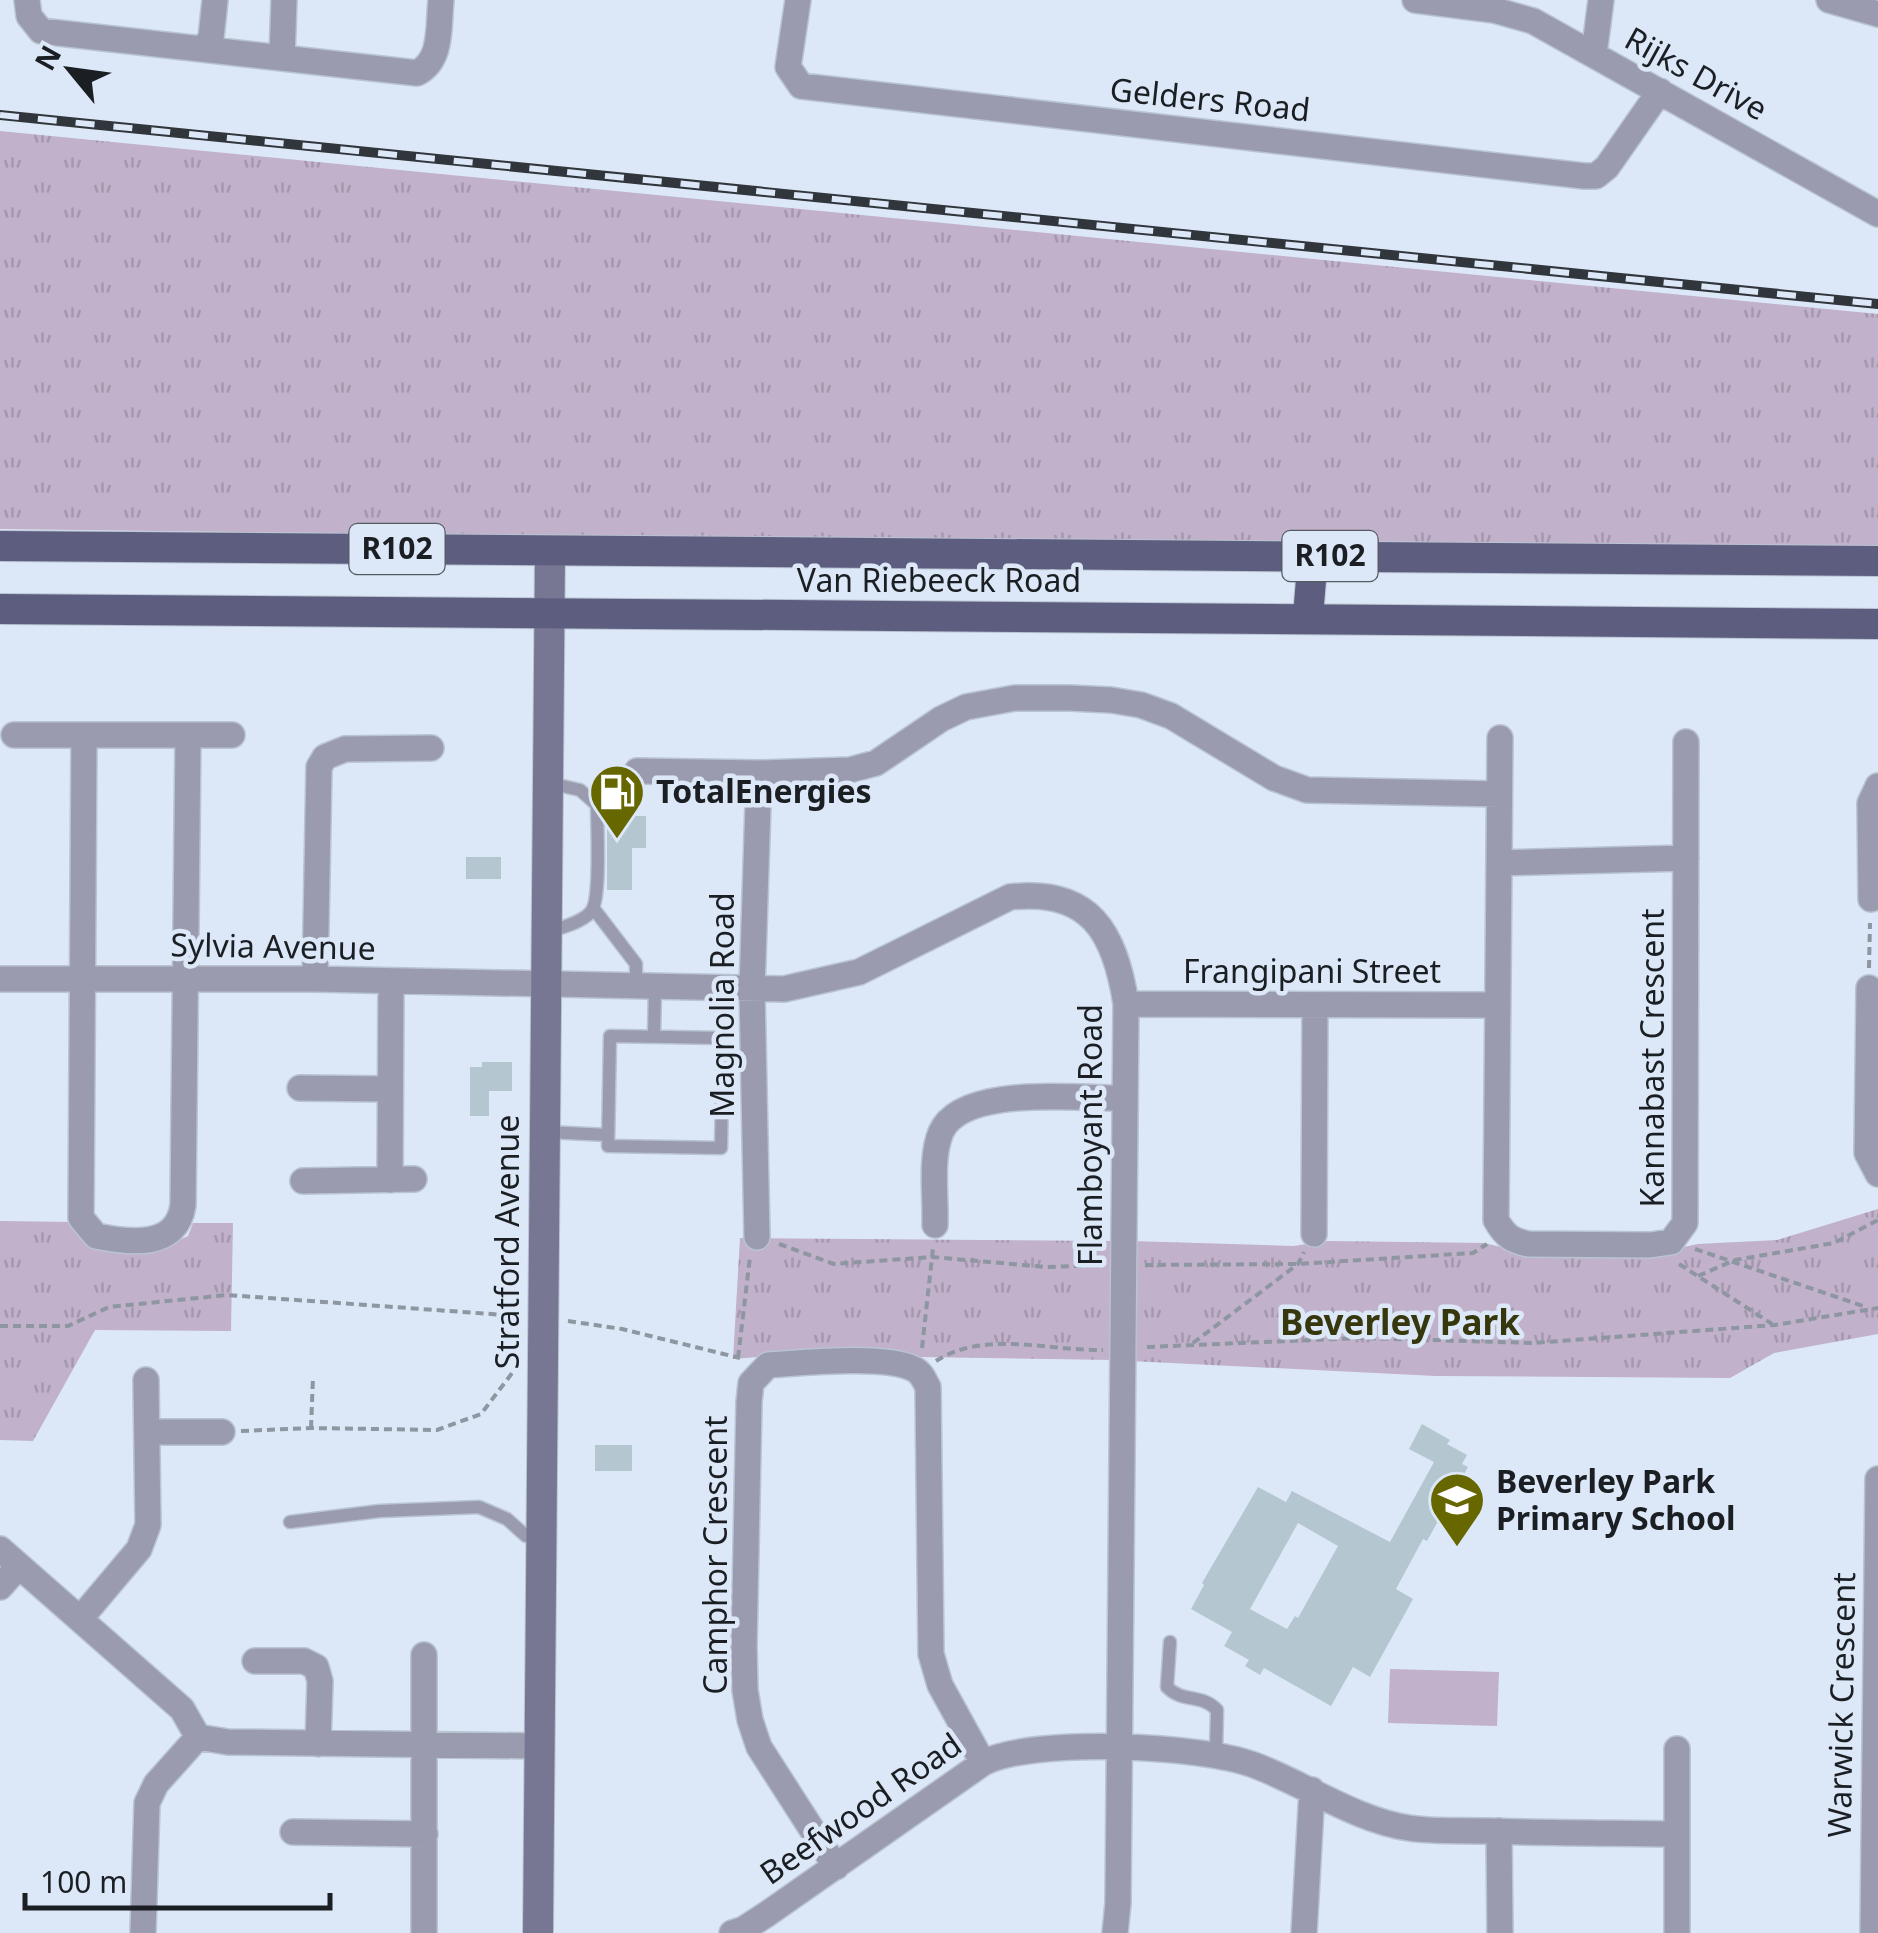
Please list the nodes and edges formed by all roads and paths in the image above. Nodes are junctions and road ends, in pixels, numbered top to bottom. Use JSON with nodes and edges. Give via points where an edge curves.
{"nodes":[{"id":1,"x":27,"y":0,"type":"edge"},
{"id":2,"x":215,"y":0,"type":"edge"},
{"id":3,"x":284,"y":0,"type":"edge"},
{"id":4,"x":441,"y":0,"type":"edge"},
{"id":5,"x":798,"y":0,"type":"edge"},
{"id":6,"x":1416,"y":0,"type":"edge"},
{"id":7,"x":1602,"y":0,"type":"edge"},
{"id":8,"x":1829,"y":0,"type":"edge"},
{"id":9,"x":1878,"y":14,"type":"edge"},
{"id":10,"x":203,"y":50,"type":"junction"},
{"id":11,"x":1594,"y":54,"type":"junction"},
{"id":12,"x":282,"y":58,"type":"junction"},
{"id":13,"x":1660,"y":91,"type":"junction"},
{"id":14,"x":1878,"y":214,"type":"edge"},
{"id":15,"x":0,"y":546,"type":"edge"},
{"id":16,"x":550,"y":551,"type":"junction"},
{"id":17,"x":1313,"y":556,"type":"junction"},
{"id":18,"x":1878,"y":561,"type":"edge"},
{"id":19,"x":0,"y":609,"type":"edge"},
{"id":20,"x":548,"y":611,"type":"junction"},
{"id":21,"x":1308,"y":616,"type":"junction"},
{"id":22,"x":1878,"y":624,"type":"edge"},
{"id":23,"x":14,"y":735,"type":"dead end"},
{"id":24,"x":232,"y":735,"type":"dead end"},
{"id":25,"x":84,"y":736,"type":"junction"},
{"id":26,"x":188,"y":736,"type":"junction"},
{"id":27,"x":1500,"y":738,"type":"dead end"},
{"id":28,"x":1686,"y":742,"type":"dead end"},
{"id":29,"x":431,"y":748,"type":"dead end"},
{"id":30,"x":637,"y":770,"type":"dead end"},
{"id":31,"x":759,"y":773,"type":"junction"},
{"id":32,"x":547,"y":782,"type":"junction"},
{"id":33,"x":1878,"y":786,"type":"edge"},
{"id":34,"x":1499,"y":794,"type":"junction"},
{"id":35,"x":1686,"y":858,"type":"junction"},
{"id":36,"x":1499,"y":863,"type":"junction"},
{"id":37,"x":1871,"y":900,"type":"joint"},
{"id":38,"x":594,"y":909,"type":"junction"},
{"id":39,"x":546,"y":934,"type":"junction"},
{"id":40,"x":83,"y":977,"type":"junction"},
{"id":41,"x":184,"y":978,"type":"junction"},
{"id":42,"x":0,"y":979,"type":"edge"},
{"id":43,"x":316,"y":979,"type":"junction"},
{"id":44,"x":391,"y":981,"type":"junction"},
{"id":45,"x":545,"y":985,"type":"junction"},
{"id":46,"x":646,"y":988,"type":"junction"},
{"id":47,"x":1869,"y":988,"type":"joint"},
{"id":48,"x":752,"y":990,"type":"junction"},
{"id":49,"x":1126,"y":1004,"type":"junction"},
{"id":50,"x":1316,"y":1006,"type":"junction"},
{"id":51,"x":1497,"y":1006,"type":"junction"},
{"id":52,"x":654,"y":1036,"type":"junction"},
{"id":53,"x":300,"y":1088,"type":"dead end"},
{"id":54,"x":389,"y":1089,"type":"junction"},
{"id":55,"x":1124,"y":1098,"type":"junction"},
{"id":56,"x":544,"y":1132,"type":"junction"},
{"id":57,"x":608,"y":1135,"type":"junction"},
{"id":58,"x":1878,"y":1174,"type":"edge"},
{"id":59,"x":303,"y":1181,"type":"dead end"},
{"id":60,"x":1878,"y":1220,"type":"edge"},
{"id":61,"x":935,"y":1225,"type":"joint"},
{"id":62,"x":1314,"y":1234,"type":"joint"},
{"id":63,"x":757,"y":1237,"type":"joint"},
{"id":64,"x":1661,"y":1243,"type":"junction"},
{"id":65,"x":1735,"y":1260,"type":"junction"},
{"id":66,"x":1698,"y":1276,"type":"junction"},
{"id":67,"x":1869,"y":1308,"type":"junction"},
{"id":68,"x":1878,"y":1308,"type":"edge"},
{"id":69,"x":529,"y":1316,"type":"dead end"},
{"id":70,"x":558,"y":1320,"type":"dead end"},
{"id":71,"x":1774,"y":1325,"type":"junction"},
{"id":72,"x":0,"y":1326,"type":"edge"},
{"id":73,"x":1193,"y":1343,"type":"junction"},
{"id":74,"x":1123,"y":1350,"type":"junction"},
{"id":75,"x":528,"y":1352,"type":"dead end"},
{"id":76,"x":738,"y":1358,"type":"junction"},
{"id":77,"x":768,"y":1365,"type":"junction"},
{"id":78,"x":920,"y":1372,"type":"junction"},
{"id":79,"x":314,"y":1377,"type":"dead end"},
{"id":80,"x":146,"y":1380,"type":"dead end"},
{"id":81,"x":311,"y":1428,"type":"junction"},
{"id":82,"x":149,"y":1432,"type":"junction"},
{"id":83,"x":222,"y":1432,"type":"joint"},
{"id":84,"x":1878,"y":1478,"type":"edge"},
{"id":85,"x":290,"y":1522,"type":"dead end"},
{"id":86,"x":526,"y":1536,"type":"dead end"},
{"id":87,"x":10,"y":1557,"type":"edge"},
{"id":88,"x":0,"y":1587,"type":"edge"},
{"id":89,"x":80,"y":1619,"type":"junction"},
{"id":90,"x":1170,"y":1642,"type":"dead end"},
{"id":91,"x":424,"y":1655,"type":"dead end"},
{"id":92,"x":254,"y":1661,"type":"dead end"},
{"id":93,"x":1876,"y":1693,"type":"edge"},
{"id":94,"x":198,"y":1737,"type":"junction"},
{"id":95,"x":318,"y":1744,"type":"junction"},
{"id":96,"x":426,"y":1746,"type":"junction"},
{"id":97,"x":539,"y":1746,"type":"junction"},
{"id":98,"x":1119,"y":1749,"type":"junction"},
{"id":99,"x":1677,"y":1749,"type":"dead end"},
{"id":100,"x":1216,"y":1753,"type":"junction"},
{"id":101,"x":983,"y":1762,"type":"junction"},
{"id":102,"x":1312,"y":1790,"type":"junction"},
{"id":103,"x":1500,"y":1831,"type":"junction"},
{"id":104,"x":292,"y":1832,"type":"dead end"},
{"id":105,"x":425,"y":1834,"type":"junction"},
{"id":106,"x":1677,"y":1834,"type":"junction"},
{"id":107,"x":836,"y":1867,"type":"junction"},
{"id":108,"x":1876,"y":1882,"type":"edge"},
{"id":109,"x":740,"y":1932,"type":"edge"},
{"id":110,"x":143,"y":1933,"type":"edge"},
{"id":111,"x":424,"y":1933,"type":"edge"},
{"id":112,"x":538,"y":1933,"type":"edge"},
{"id":113,"x":1115,"y":1933,"type":"edge"},
{"id":114,"x":1304,"y":1933,"type":"edge"},
{"id":115,"x":1500,"y":1933,"type":"edge"},
{"id":116,"x":1676,"y":1933,"type":"edge"},
{"id":117,"x":1873,"y":1933,"type":"edge"}],
"edges":[{"from":1,"to":10,"type":"street","via":[[41,31]]},
{"from":2,"to":10,"type":"street"},
{"from":3,"to":12,"type":"street"},
{"from":4,"to":12,"type":"street","via":[[436,53],[417,73]]},
{"from":5,"to":13,"type":"street","name":"Gelders Road","via":[[788,67],[801,86],[1584,176],[1607,167]]},
{"from":6,"to":11,"type":"street","name":"Rijks Drive","via":[[1508,12]]},
{"from":7,"to":11,"type":"street"},
{"from":8,"to":9,"type":"street"},
{"from":10,"to":12,"type":"street"},
{"from":11,"to":13,"type":"street","name":"Rijks Drive"},
{"from":13,"to":14,"type":"street","name":"Rijks Drive"},
{"from":15,"to":16,"type":"main road","name":"Van Riebeeck Road","number":"R102"},
{"from":16,"to":17,"type":"main road","name":"Van Riebeeck Road","number":"R102"},
{"from":16,"to":20,"type":"street","name":"Stratford Avenue"},
{"from":17,"to":18,"type":"main road","name":"Van Riebeeck Road","number":"R102"},
{"from":17,"to":21,"type":"main road"},
{"from":19,"to":20,"type":"main road","name":"Van Riebeeck Road","number":"R102"},
{"from":20,"to":21,"type":"main road","name":"Van Riebeeck Road","number":"R102"},
{"from":20,"to":32,"type":"street","name":"Stratford Avenue"},
{"from":21,"to":22,"type":"main road","name":"Van Riebeeck Road","number":"R102"},
{"from":23,"to":25,"type":"street"},
{"from":24,"to":26,"type":"street"},
{"from":25,"to":26,"type":"street"},
{"from":25,"to":40,"type":"street"},
{"from":26,"to":41,"type":"street"},
{"from":27,"to":34,"type":"street","name":"Kannabast Crescent"},
{"from":28,"to":35,"type":"street","name":"Kannabast Crescent"},
{"from":29,"to":43,"type":"street","via":[[345,749],[325,757]]},
{"from":30,"to":31,"type":"street"},
{"from":31,"to":34,"type":"street","via":[[861,768],[966,707],[1070,698],[1141,705],[1171,716],[1274,778],[1307,790]]},
{"from":31,"to":48,"type":"street","name":"Magnolia Road"},
{"from":32,"to":38,"type":"lane","via":[[580,790],[596,805]]},
{"from":32,"to":39,"type":"street","name":"Stratford Avenue"},
{"from":33,"to":37,"type":"street","via":[[1870,804]]},
{"from":34,"to":36,"type":"street","name":"Kannabast Crescent"},
{"from":35,"to":36,"type":"street"},
{"from":35,"to":64,"type":"street","name":"Kannabast Crescent","via":[[1685,1222]]},
{"from":36,"to":51,"type":"street","name":"Kannabast Crescent"},
{"from":37,"to":47,"type":"path"},
{"from":38,"to":39,"type":"lane"},
{"from":38,"to":46,"type":"lane"},
{"from":39,"to":45,"type":"street","name":"Stratford Avenue"},
{"from":40,"to":41,"type":"street","name":"Sylvia Avenue"},
{"from":40,"to":41,"type":"street","via":[[82,1218],[96,1236],[156,1239],[177,1227],[184,1205]]},
{"from":40,"to":42,"type":"street","name":"Sylvia Avenue"},
{"from":41,"to":43,"type":"street","name":"Sylvia Avenue"},
{"from":43,"to":44,"type":"street","name":"Sylvia Avenue"},
{"from":44,"to":45,"type":"street","name":"Sylvia Avenue"},
{"from":44,"to":54,"type":"street"},
{"from":45,"to":46,"type":"street","name":"Flamboyant Road"},
{"from":45,"to":56,"type":"street","name":"Stratford Avenue"},
{"from":46,"to":48,"type":"street","name":"Flamboyant Road"},
{"from":46,"to":52,"type":"lane"},
{"from":47,"to":58,"type":"street","via":[[1867,1153]]},
{"from":48,"to":49,"type":"street","name":"Flamboyant Road","via":[[784,990],[859,972],[984,908],[1035,894],[1056,897],[1096,922],[1120,962]]},
{"from":48,"to":63,"type":"street","name":"Magnolia Road"},
{"from":49,"to":50,"type":"street","name":"Frangipani Street"},
{"from":49,"to":55,"type":"street","name":"Flamboyant Road"},
{"from":50,"to":51,"type":"street","name":"Frangipani Street"},
{"from":50,"to":62,"type":"street"},
{"from":51,"to":64,"type":"street","name":"Kannabast Crescent","via":[[1496,1220],[1504,1234],[1530,1244]]},
{"from":52,"to":57,"type":"lane","via":[[610,1036]]},
{"from":52,"to":57,"type":"lane","via":[[723,1038],[721,1148],[608,1146]]},
{"from":53,"to":54,"type":"street"},
{"from":54,"to":59,"type":"street","via":[[402,1180]]},
{"from":55,"to":61,"type":"street","via":[[1005,1099],[962,1109],[949,1118],[936,1150]]},
{"from":55,"to":74,"type":"street","name":"Flamboyant Road"},
{"from":56,"to":57,"type":"lane"},
{"from":56,"to":97,"type":"street","name":"Stratford Avenue"},
{"from":60,"to":65,"type":"path","via":[[1834,1242]]},
{"from":61,"to":78,"type":"path"},
{"from":62,"to":73,"type":"path","via":[[1298,1264]]},
{"from":63,"to":76,"type":"path","via":[[746,1270]]},
{"from":64,"to":65,"type":"path"},
{"from":64,"to":66,"type":"path"},
{"from":65,"to":66,"type":"path"},
{"from":65,"to":67,"type":"path"},
{"from":66,"to":71,"type":"path"},
{"from":67,"to":68,"type":"path"},
{"from":67,"to":71,"type":"path"},
{"from":69,"to":72,"type":"path","via":[[227,1294],[109,1307],[68,1326]]},
{"from":70,"to":76,"type":"path"},
{"from":71,"to":73,"type":"path","via":[[1534,1343]]},
{"from":73,"to":74,"type":"path"},
{"from":74,"to":78,"type":"path","via":[[1014,1343],[952,1351]]},
{"from":74,"to":98,"type":"street","name":"Flamboyant Road"},
{"from":75,"to":81,"type":"path","via":[[482,1414],[438,1430]]},
{"from":76,"to":77,"type":"path"},
{"from":77,"to":78,"type":"street","via":[[898,1364]]},
{"from":77,"to":107,"type":"street","name":"Camphor Crescent","via":[[751,1383],[748,1402],[745,1690],[759,1747]]},
{"from":78,"to":101,"type":"street","via":[[931,1412],[931,1654],[940,1685]]},
{"from":79,"to":81,"type":"path"},
{"from":80,"to":82,"type":"street"},
{"from":81,"to":83,"type":"path"},
{"from":82,"to":83,"type":"street"},
{"from":82,"to":89,"type":"street","via":[[143,1539]]},
{"from":84,"to":93,"type":"street","name":"Warwick Crescent"},
{"from":85,"to":86,"type":"lane","via":[[479,1507]]},
{"from":87,"to":88,"type":"street"},
{"from":87,"to":89,"type":"street"},
{"from":89,"to":94,"type":"street","via":[[182,1708]]},
{"from":90,"to":100,"type":"lane","via":[[1167,1687],[1218,1710]]},
{"from":91,"to":96,"type":"street"},
{"from":92,"to":95,"type":"street","via":[[304,1661],[316,1668]]},
{"from":93,"to":108,"type":"street","name":"Warwick Crescent"},
{"from":94,"to":95,"type":"street"},
{"from":94,"to":110,"type":"street","via":[[146,1803]]},
{"from":95,"to":96,"type":"street"},
{"from":96,"to":97,"type":"street"},
{"from":96,"to":105,"type":"street"},
{"from":97,"to":112,"type":"street","name":"Stratford Avenue"},
{"from":98,"to":100,"type":"street","name":"Beefwood Road"},
{"from":98,"to":101,"type":"street","name":"Beefwood Road","via":[[1028,1748]]},
{"from":98,"to":113,"type":"street","name":"Flamboyant Road"},
{"from":99,"to":106,"type":"street"},
{"from":100,"to":102,"type":"street","name":"Beefwood Road"},
{"from":101,"to":107,"type":"street","name":"Beefwood Road"},
{"from":102,"to":103,"type":"street","name":"Beefwood Road","via":[[1410,1829]]},
{"from":102,"to":114,"type":"street"},
{"from":103,"to":106,"type":"street","name":"Beefwood Road"},
{"from":103,"to":115,"type":"street"},
{"from":104,"to":105,"type":"street"},
{"from":105,"to":111,"type":"street"},
{"from":106,"to":116,"type":"street"},
{"from":107,"to":109,"type":"street","name":"Beefwood Road"},
{"from":108,"to":117,"type":"street","name":"Warwick Crescent"}]}
